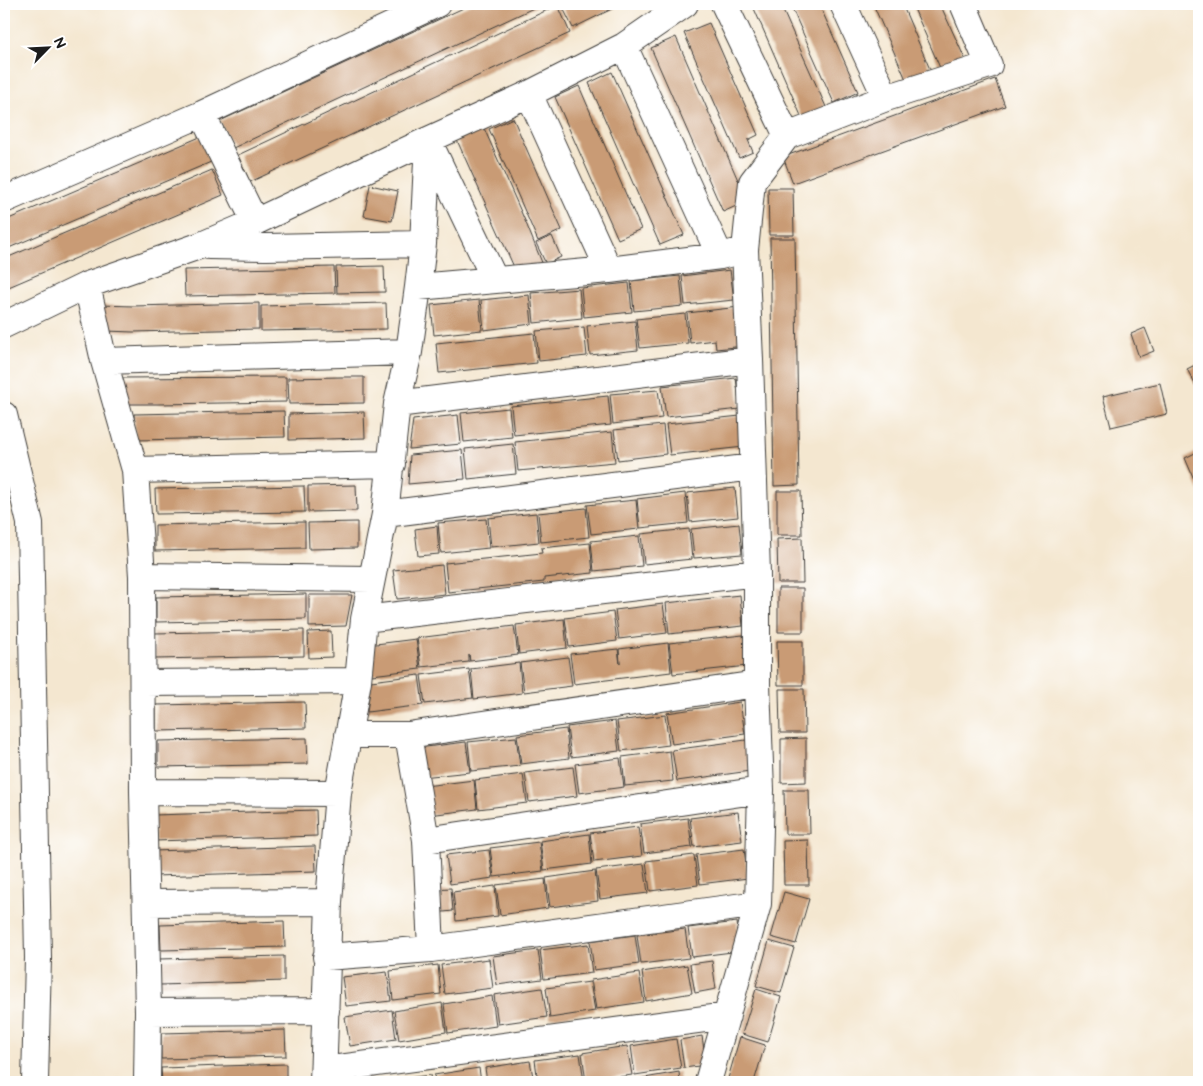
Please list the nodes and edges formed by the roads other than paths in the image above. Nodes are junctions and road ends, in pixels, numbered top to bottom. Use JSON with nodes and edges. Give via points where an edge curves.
{"nodes":[{"id":1,"x":436,"y":4,"type":"edge"},
{"id":2,"x":685,"y":4,"type":"edge"},
{"id":3,"x":724,"y":4,"type":"edge"},
{"id":4,"x":843,"y":4,"type":"edge"},
{"id":5,"x":963,"y":4,"type":"edge"},
{"id":6,"x":624,"y":46,"type":"junction"},
{"id":7,"x":529,"y":94,"type":"junction"},
{"id":8,"x":886,"y":98,"type":"junction"},
{"id":9,"x":202,"y":114,"type":"junction"},
{"id":10,"x":787,"y":136,"type":"junction"},
{"id":11,"x":428,"y":140,"type":"junction"},
{"id":12,"x":4,"y":200,"type":"edge"},
{"id":13,"x":255,"y":222,"type":"junction"},
{"id":14,"x":423,"y":244,"type":"junction"},
{"id":15,"x":199,"y":246,"type":"junction"},
{"id":16,"x":745,"y":250,"type":"junction"},
{"id":17,"x":720,"y":256,"type":"junction"},
{"id":18,"x":608,"y":270,"type":"junction"},
{"id":19,"x":495,"y":280,"type":"junction"},
{"id":20,"x":87,"y":285,"type":"junction"},
{"id":21,"x":418,"y":287,"type":"junction"},
{"id":22,"x":4,"y":325,"type":"edge"},
{"id":23,"x":409,"y":352,"type":"junction"},
{"id":24,"x":750,"y":360,"type":"junction"},
{"id":25,"x":104,"y":361,"type":"junction"},
{"id":26,"x":397,"y":404,"type":"junction"},
{"id":27,"x":4,"y":415,"type":"edge"},
{"id":28,"x":392,"y":464,"type":"junction"},
{"id":29,"x":753,"y":467,"type":"junction"},
{"id":30,"x":135,"y":470,"type":"junction"},
{"id":31,"x":385,"y":514,"type":"junction"},
{"id":32,"x":757,"y":573,"type":"junction"},
{"id":33,"x":142,"y":576,"type":"junction"},
{"id":34,"x":371,"y":579,"type":"junction"},
{"id":35,"x":364,"y":619,"type":"junction"},
{"id":36,"x":358,"y":681,"type":"junction"},
{"id":37,"x":144,"y":683,"type":"junction"},
{"id":38,"x":757,"y":684,"type":"junction"},
{"id":39,"x":408,"y":735,"type":"junction"},
{"id":40,"x":348,"y":736,"type":"junction"},
{"id":41,"x":761,"y":790,"type":"junction"},
{"id":42,"x":143,"y":792,"type":"junction"},
{"id":43,"x":338,"y":793,"type":"junction"},
{"id":44,"x":426,"y":840,"type":"junction"},
{"id":45,"x":329,"y":902,"type":"junction"},
{"id":46,"x":146,"y":903,"type":"junction"},
{"id":47,"x":758,"y":904,"type":"junction"},
{"id":48,"x":431,"y":949,"type":"junction"},
{"id":49,"x":326,"y":958,"type":"junction"},
{"id":50,"x":326,"y":1011,"type":"junction"},
{"id":51,"x":148,"y":1012,"type":"junction"},
{"id":52,"x":727,"y":1016,"type":"junction"},
{"id":53,"x":324,"y":1076,"type":"edge"},
{"id":54,"x":35,"y":1082,"type":"edge"},
{"id":55,"x":147,"y":1082,"type":"edge"},
{"id":56,"x":708,"y":1082,"type":"edge"}],
"edges":[{"from":1,"to":9,"type":"street"},
{"from":2,"to":6,"type":"street"},
{"from":3,"to":10,"type":"street"},
{"from":4,"to":8,"type":"street"},
{"from":5,"to":8,"type":"street","via":[[989,65]]},
{"from":6,"to":7,"type":"street"},
{"from":6,"to":17,"type":"street"},
{"from":7,"to":11,"type":"street"},
{"from":7,"to":18,"type":"street"},
{"from":8,"to":10,"type":"street"},
{"from":9,"to":12,"type":"street"},
{"from":9,"to":13,"type":"street"},
{"from":10,"to":16,"type":"street","via":[[752,182]]},
{"from":11,"to":13,"type":"street"},
{"from":11,"to":14,"type":"street"},
{"from":11,"to":19,"type":"street"},
{"from":13,"to":15,"type":"street"},
{"from":14,"to":15,"type":"street"},
{"from":14,"to":21,"type":"street"},
{"from":15,"to":20,"type":"street"},
{"from":16,"to":17,"type":"street"},
{"from":16,"to":24,"type":"street"},
{"from":17,"to":18,"type":"street"},
{"from":18,"to":19,"type":"street"},
{"from":19,"to":21,"type":"street"},
{"from":20,"to":22,"type":"street"},
{"from":20,"to":25,"type":"street"},
{"from":21,"to":23,"type":"street"},
{"from":23,"to":25,"type":"street"},
{"from":23,"to":26,"type":"street"},
{"from":24,"to":26,"type":"street"},
{"from":24,"to":29,"type":"street"},
{"from":25,"to":30,"type":"street"},
{"from":26,"to":28,"type":"street"},
{"from":27,"to":54,"type":"street","via":[[30,523],[38,958]]},
{"from":28,"to":30,"type":"street"},
{"from":28,"to":31,"type":"street"},
{"from":29,"to":31,"type":"street"},
{"from":29,"to":32,"type":"street"},
{"from":30,"to":33,"type":"street"},
{"from":31,"to":34,"type":"street"},
{"from":32,"to":35,"type":"street"},
{"from":32,"to":38,"type":"street"},
{"from":33,"to":34,"type":"street"},
{"from":33,"to":37,"type":"street"},
{"from":34,"to":35,"type":"street"},
{"from":35,"to":36,"type":"street"},
{"from":36,"to":37,"type":"street"},
{"from":36,"to":40,"type":"street"},
{"from":37,"to":42,"type":"street"},
{"from":38,"to":39,"type":"street"},
{"from":38,"to":41,"type":"street"},
{"from":39,"to":40,"type":"street"},
{"from":39,"to":44,"type":"street"},
{"from":40,"to":43,"type":"street"},
{"from":41,"to":44,"type":"street"},
{"from":41,"to":47,"type":"street"},
{"from":42,"to":43,"type":"street"},
{"from":42,"to":46,"type":"street"},
{"from":43,"to":45,"type":"street"},
{"from":44,"to":48,"type":"street"},
{"from":45,"to":46,"type":"street"},
{"from":45,"to":49,"type":"street"},
{"from":46,"to":51,"type":"street"},
{"from":47,"to":48,"type":"street"},
{"from":47,"to":52,"type":"street"},
{"from":48,"to":49,"type":"street"},
{"from":49,"to":50,"type":"street"},
{"from":50,"to":51,"type":"street"},
{"from":50,"to":53,"type":"street"},
{"from":51,"to":55,"type":"street"},
{"from":52,"to":53,"type":"street"},
{"from":52,"to":56,"type":"street"}]}
